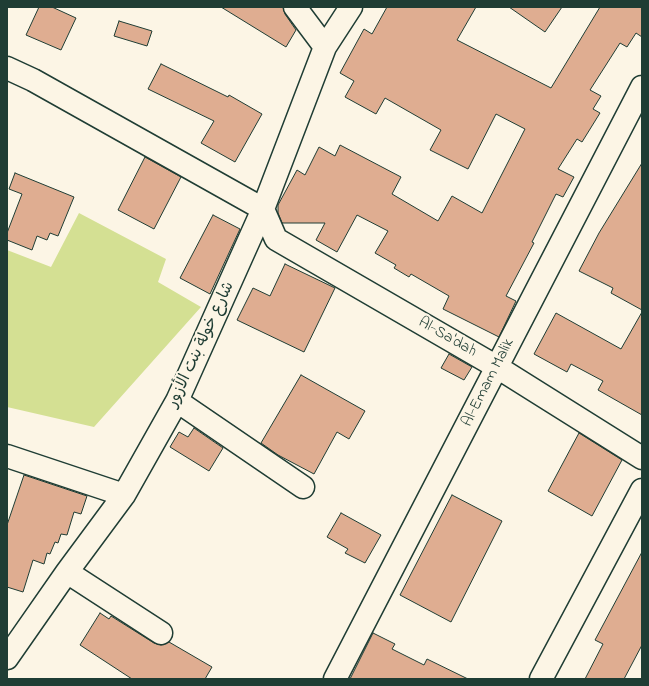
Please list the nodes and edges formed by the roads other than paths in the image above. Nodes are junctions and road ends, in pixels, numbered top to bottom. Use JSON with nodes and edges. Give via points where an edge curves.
{"nodes":[{"id":1,"x":295,"y":7,"type":"edge"},
{"id":2,"x":332,"y":7,"type":"edge"},
{"id":3,"x":351,"y":7,"type":"edge"},
{"id":4,"x":325,"y":47,"type":"junction"},
{"id":5,"x":7,"y":68,"type":"edge"},
{"id":6,"x":642,"y":87,"type":"edge"},
{"id":7,"x":263,"y":209,"type":"junction"},
{"id":8,"x":497,"y":367,"type":"junction"},
{"id":9,"x":177,"y":401,"type":"junction"},
{"id":10,"x":7,"y":456,"type":"edge"},
{"id":11,"x":642,"y":458,"type":"edge"},
{"id":12,"x":303,"y":487,"type":"dead end"},
{"id":13,"x":642,"y":490,"type":"edge"},
{"id":14,"x":124,"y":495,"type":"junction"},
{"id":15,"x":67,"y":572,"type":"junction"},
{"id":16,"x":161,"y":633,"type":"dead end"},
{"id":17,"x":7,"y":658,"type":"edge"},
{"id":18,"x":335,"y":679,"type":"edge"},
{"id":19,"x":541,"y":679,"type":"edge"}],
"edges":[{"from":1,"to":4,"type":"street"},
{"from":2,"to":4,"type":"street"},
{"from":3,"to":4,"type":"street","name":"شارع خولة بنت الأزور"},
{"from":4,"to":7,"type":"street","name":"شارع خولة بنت الأزور"},
{"from":5,"to":7,"type":"street","via":[[33,80]]},
{"from":6,"to":8,"type":"street","name":"Al-Emam Malik"},
{"from":7,"to":8,"type":"street","name":"Al-Sa'dah","via":[[276,239]]},
{"from":7,"to":9,"type":"street","name":"شارع خولة بنت الأزور"},
{"from":8,"to":11,"type":"street","name":"Al-Sa'dah"},
{"from":8,"to":18,"type":"street","name":"Al-Emam Malik"},
{"from":9,"to":12,"type":"street"},
{"from":9,"to":14,"type":"street","name":"شارع خولة بنت الأزور"},
{"from":10,"to":14,"type":"street"},
{"from":13,"to":19,"type":"street"},
{"from":14,"to":15,"type":"street","name":"شارع خولة بنت الأزور"},
{"from":15,"to":16,"type":"street"},
{"from":15,"to":17,"type":"street","name":"شارع خولة بنت الأزور"}]}
